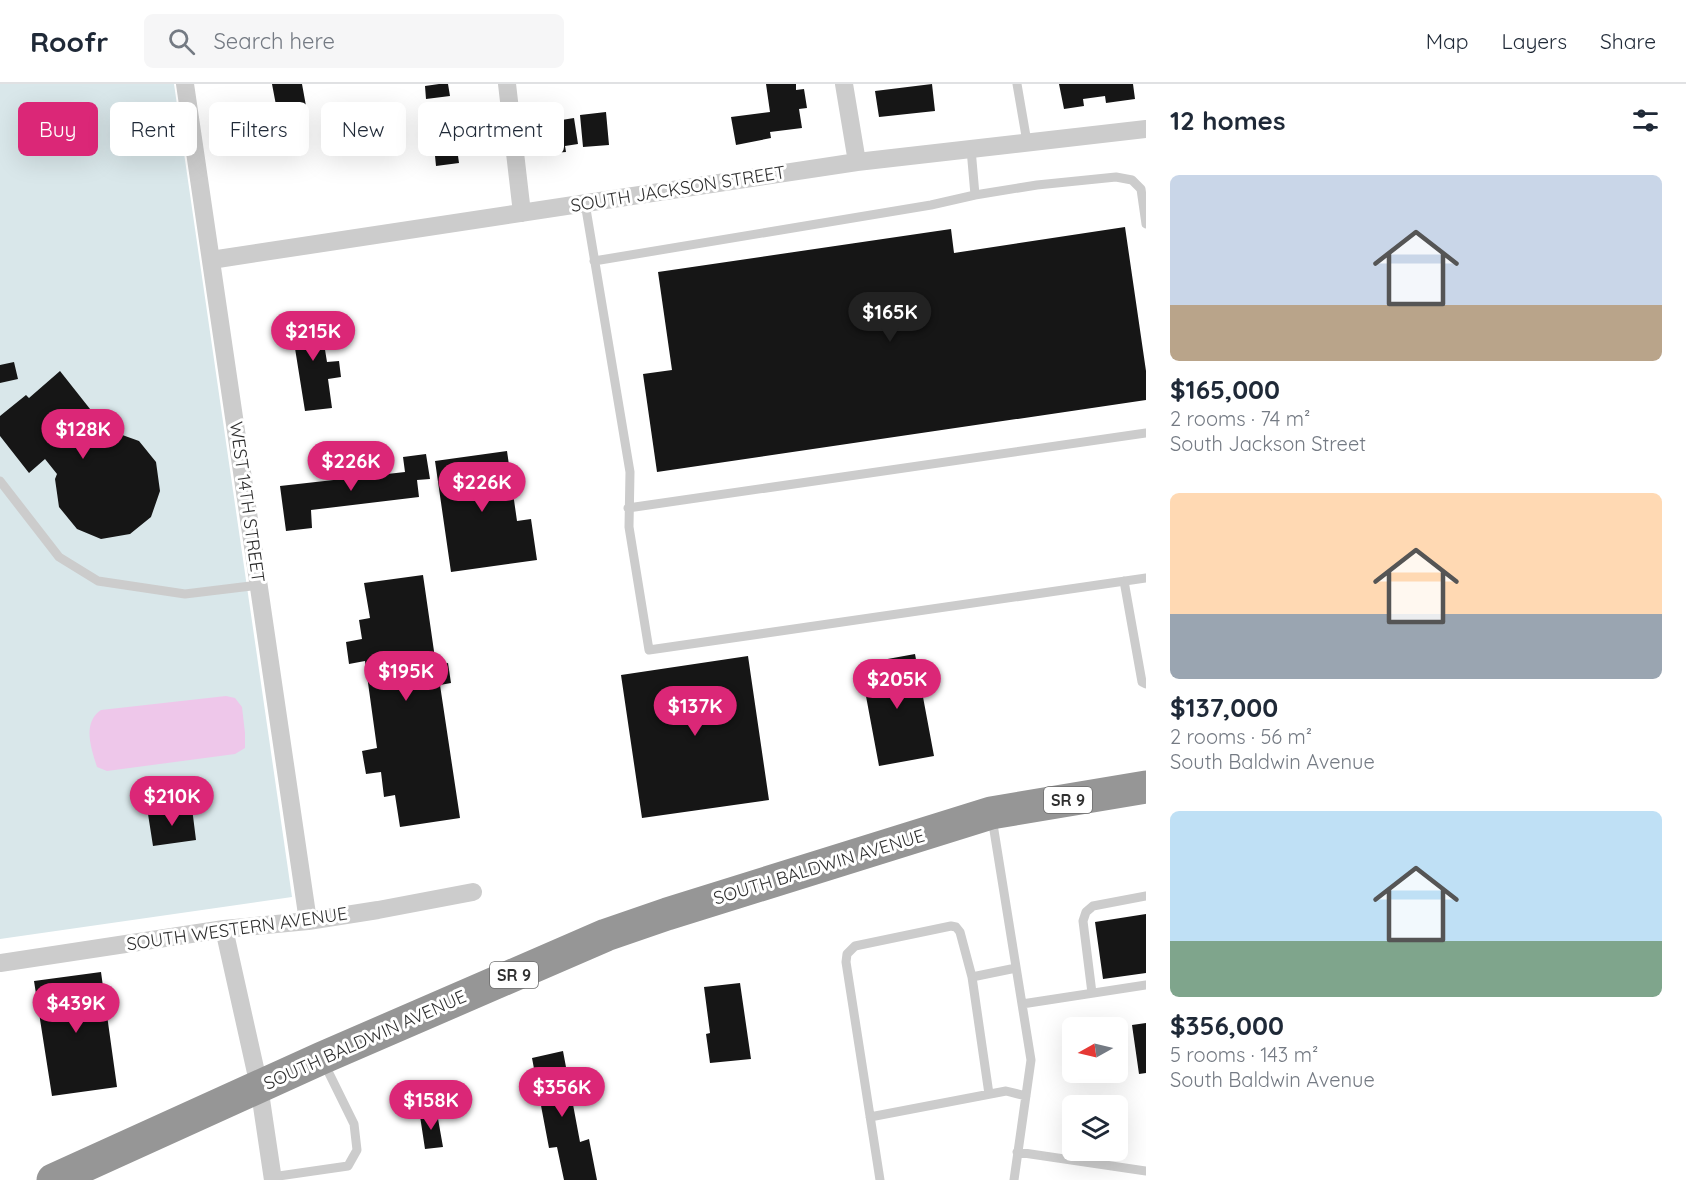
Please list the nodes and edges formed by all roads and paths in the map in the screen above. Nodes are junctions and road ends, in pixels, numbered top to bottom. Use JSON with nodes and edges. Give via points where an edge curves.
{"nodes":[{"id":1,"x":186,"y":84,"type":"edge"},
{"id":2,"x":507,"y":84,"type":"edge"},
{"id":3,"x":844,"y":84,"type":"edge"},
{"id":4,"x":1017,"y":84,"type":"edge"},
{"id":5,"x":1146,"y":129,"type":"edge"},
{"id":6,"x":1027,"y":142,"type":"junction"},
{"id":7,"x":971,"y":149,"type":"junction"},
{"id":8,"x":857,"y":162,"type":"junction"},
{"id":9,"x":975,"y":195,"type":"junction"},
{"id":10,"x":585,"y":203,"type":"junction"},
{"id":11,"x":1145,"y":209,"type":"edge"},
{"id":12,"x":522,"y":213,"type":"junction"},
{"id":13,"x":1146,"y":224,"type":"edge"},
{"id":14,"x":211,"y":260,"type":"junction"},
{"id":15,"x":594,"y":261,"type":"junction"},
{"id":16,"x":1146,"y":434,"type":"edge"},
{"id":17,"x":0,"y":482,"type":"edge"},
{"id":18,"x":628,"y":508,"type":"junction"},
{"id":19,"x":1146,"y":579,"type":"edge"},
{"id":20,"x":1124,"y":581,"type":"junction"},
{"id":21,"x":259,"y":585,"type":"junction"},
{"id":22,"x":1146,"y":684,"type":"edge"},
{"id":23,"x":1146,"y":787,"type":"edge"},
{"id":24,"x":991,"y":813,"type":"junction"},
{"id":25,"x":473,"y":892,"type":"dead end"},
{"id":26,"x":1146,"y":896,"type":"edge"},
{"id":27,"x":308,"y":921,"type":"junction"},
{"id":28,"x":224,"y":929,"type":"junction"},
{"id":29,"x":0,"y":963,"type":"edge"},
{"id":30,"x":1016,"y":968,"type":"junction"},
{"id":31,"x":972,"y":977,"type":"junction"},
{"id":32,"x":1146,"y":985,"type":"edge"},
{"id":33,"x":1092,"y":993,"type":"junction"},
{"id":34,"x":1022,"y":1004,"type":"junction"},
{"id":35,"x":322,"y":1058,"type":"junction"},
{"id":36,"x":259,"y":1086,"type":"junction"},
{"id":37,"x":989,"y":1094,"type":"junction"},
{"id":38,"x":1026,"y":1096,"type":"junction"},
{"id":39,"x":870,"y":1117,"type":"junction"},
{"id":40,"x":1017,"y":1152,"type":"junction"},
{"id":41,"x":1146,"y":1171,"type":"edge"},
{"id":42,"x":272,"y":1179,"type":"edge"},
{"id":43,"x":54,"y":1180,"type":"edge"},
{"id":44,"x":880,"y":1180,"type":"edge"},
{"id":45,"x":1014,"y":1180,"type":"edge"}],
"edges":[{"from":1,"to":14,"type":"street","name":"WEST 14TH STREET"},
{"from":2,"to":12,"type":"street"},
{"from":3,"to":8,"type":"street"},
{"from":4,"to":6,"type":"lane"},
{"from":5,"to":6,"type":"street","name":"SOUTH JACKSON STREET"},
{"from":6,"to":7,"type":"street","name":"SOUTH JACKSON STREET"},
{"from":7,"to":8,"type":"street","name":"SOUTH JACKSON STREET"},
{"from":7,"to":9,"type":"lane"},
{"from":8,"to":10,"type":"street","name":"SOUTH JACKSON STREET"},
{"from":9,"to":11,"type":"lane","via":[[1116,177],[1132,180],[1141,189]]},
{"from":9,"to":15,"type":"lane"},
{"from":10,"to":12,"type":"street","name":"SOUTH JACKSON STREET"},
{"from":10,"to":15,"type":"lane"},
{"from":11,"to":13,"type":"lane"},
{"from":12,"to":14,"type":"street","name":"SOUTH JACKSON STREET"},
{"from":14,"to":21,"type":"street","name":"WEST 14TH STREET"},
{"from":15,"to":18,"type":"lane","via":[[630,472]]},
{"from":16,"to":18,"type":"lane"},
{"from":17,"to":21,"type":"lane","via":[[59,557],[98,581],[185,594]]},
{"from":18,"to":20,"type":"lane","via":[[649,651]]},
{"from":19,"to":20,"type":"lane"},
{"from":20,"to":22,"type":"lane","via":[[1142,682]]},
{"from":21,"to":27,"type":"street","name":"WEST 14TH STREET"},
{"from":23,"to":24,"type":"highway","number":"SR 9"},
{"from":24,"to":30,"type":"lane"},
{"from":24,"to":35,"type":"highway","name":"SOUTH BALDWIN AVENUE","number":"SR 9","via":[[606,935]]},
{"from":25,"to":27,"type":"street","name":"SOUTH WESTERN AVENUE"},
{"from":26,"to":33,"type":"lane","via":[[1093,906],[1086,912],[1083,921]]},
{"from":27,"to":28,"type":"street","name":"SOUTH WESTERN AVENUE"},
{"from":28,"to":29,"type":"street","name":"SOUTH WESTERN AVENUE"},
{"from":28,"to":36,"type":"street"},
{"from":30,"to":31,"type":"lane"},
{"from":30,"to":34,"type":"lane"},
{"from":31,"to":37,"type":"lane"},
{"from":31,"to":39,"type":"lane","via":[[956,927],[850,949],[846,962]]},
{"from":32,"to":33,"type":"lane"},
{"from":33,"to":34,"type":"lane"},
{"from":34,"to":38,"type":"lane","via":[[1031,1060]]},
{"from":35,"to":36,"type":"highway","name":"SOUTH BALDWIN AVENUE","number":"SR 9"},
{"from":35,"to":42,"type":"lane","via":[[354,1124],[357,1150],[348,1166]]},
{"from":36,"to":42,"type":"street"},
{"from":36,"to":43,"type":"highway","name":"SOUTH BALDWIN AVENUE","number":"SR 9"},
{"from":37,"to":38,"type":"lane","via":[[1006,1091]]},
{"from":37,"to":39,"type":"lane"},
{"from":38,"to":40,"type":"lane"},
{"from":39,"to":44,"type":"lane"},
{"from":40,"to":41,"type":"lane"},
{"from":40,"to":45,"type":"lane"}]}
